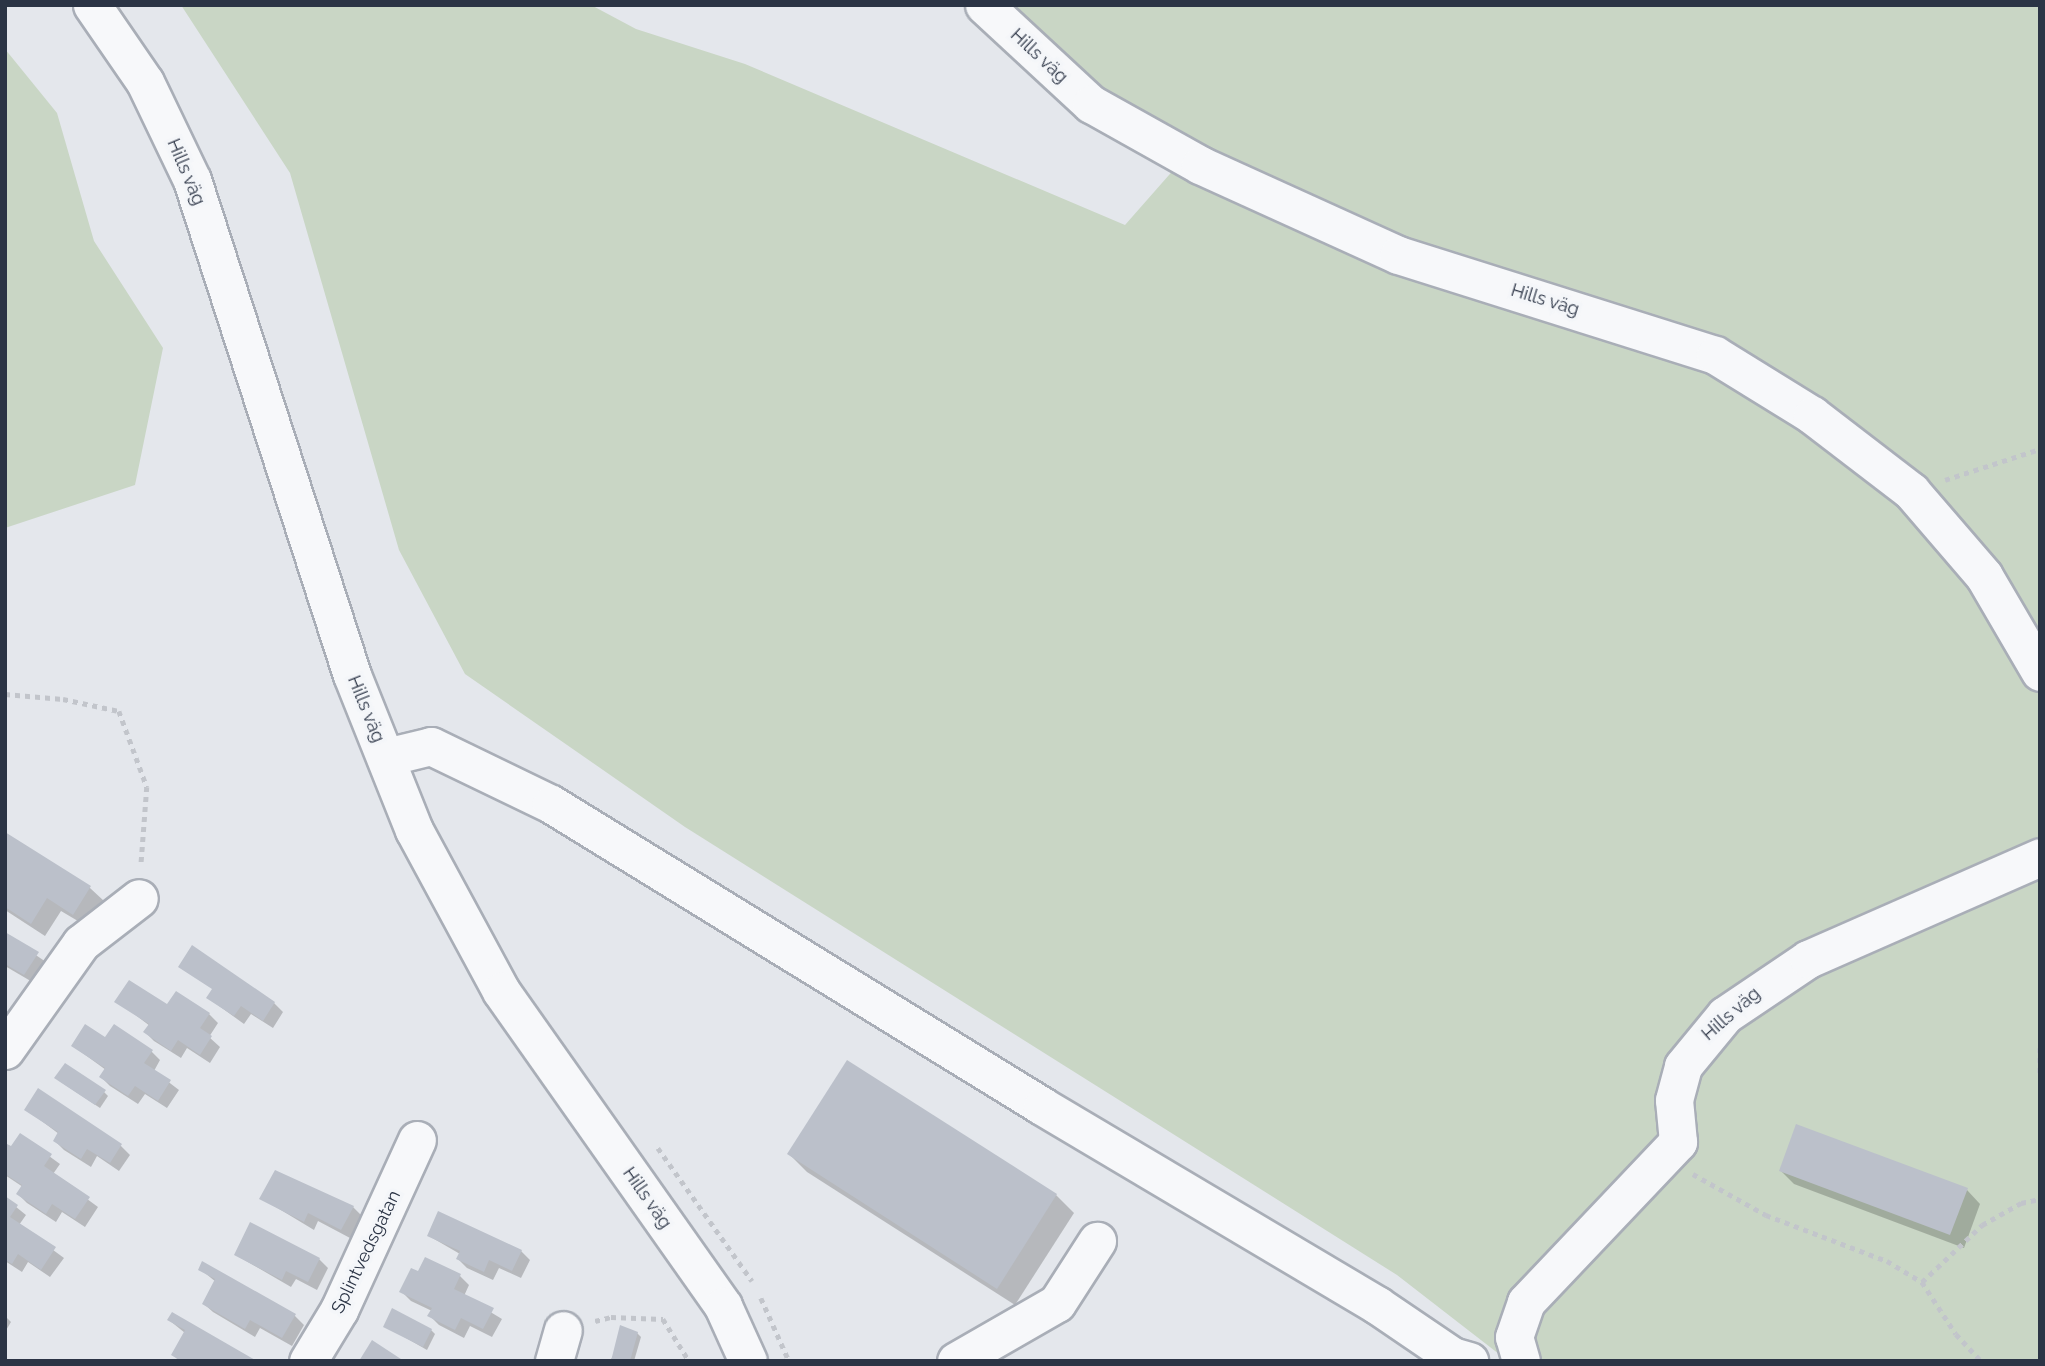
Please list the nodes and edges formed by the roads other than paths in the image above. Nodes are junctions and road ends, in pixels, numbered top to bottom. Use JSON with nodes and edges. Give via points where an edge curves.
{"nodes":[{"id":1,"x":92,"y":5,"type":"edge"},
{"id":2,"x":984,"y":5,"type":"edge"},
{"id":3,"x":2040,"y":672,"type":"edge"},
{"id":4,"x":386,"y":757,"type":"junction"},
{"id":5,"x":2040,"y":858,"type":"edge"},
{"id":6,"x":139,"y":898,"type":"road end"},
{"id":7,"x":5,"y":1050,"type":"edge"},
{"id":8,"x":417,"y":1140,"type":"dead end"},
{"id":9,"x":1097,"y":1241,"type":"dead end"},
{"id":10,"x":308,"y":1361,"type":"edge"},
{"id":11,"x":748,"y":1361,"type":"edge"},
{"id":12,"x":956,"y":1361,"type":"edge"},
{"id":13,"x":1469,"y":1361,"type":"edge"},
{"id":14,"x":1521,"y":1361,"type":"edge"}],
"edges":[{"from":1,"to":4,"type":"street","name":"Hills väg","via":[[145,82],[192,180],[352,675]]},
{"from":2,"to":3,"type":"street","name":"Hills väg","via":[[1091,104],[1200,165],[1398,255],[1715,355],[1812,415],[1911,491],[1984,576]]},
{"from":4,"to":11,"type":"street","name":"Hills väg","via":[[414,830],[501,992],[723,1306]]},
{"from":4,"to":13,"type":"street","via":[[431,746],[551,804],[1042,1106],[1377,1305],[1452,1356]]},
{"from":5,"to":14,"type":"street","name":"Hills väg","via":[[1808,960],[1725,1015],[1683,1066],[1675,1100],[1678,1142],[1526,1302],[1514,1337]]},
{"from":6,"to":7,"type":"street","via":[[81,943]]},
{"from":8,"to":10,"type":"street","name":"Splintvedsgatan","via":[[339,1310]]},
{"from":9,"to":12,"type":"street","via":[[1057,1303]]}]}
